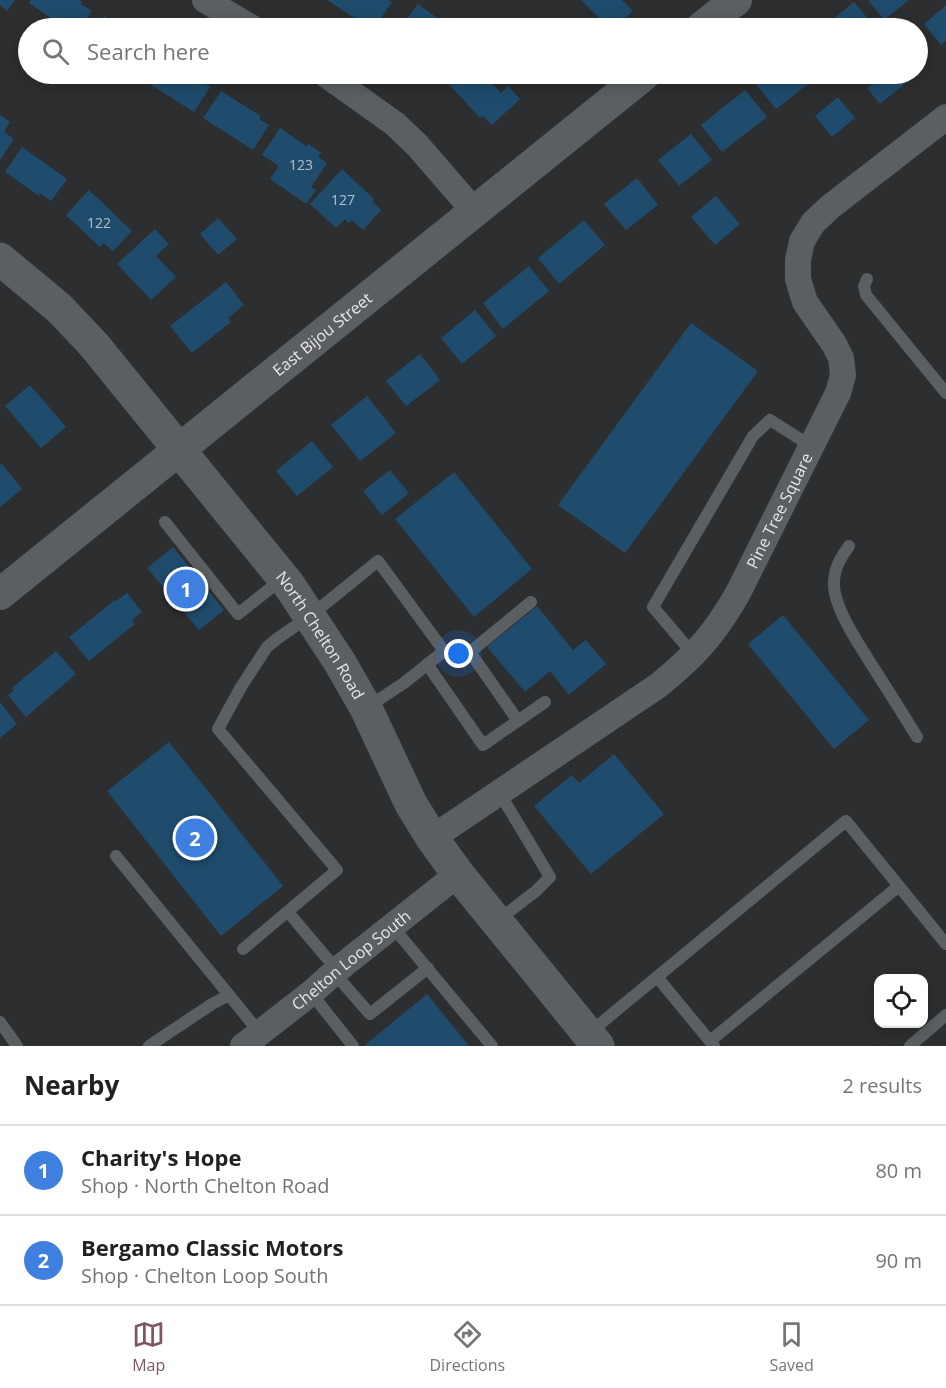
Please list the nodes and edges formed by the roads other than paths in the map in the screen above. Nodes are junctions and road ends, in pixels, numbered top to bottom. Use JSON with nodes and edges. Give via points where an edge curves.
{"nodes":[{"id":1,"x":205,"y":0,"type":"edge"},
{"id":2,"x":235,"y":18,"type":"edge"},
{"id":3,"x":339,"y":84,"type":"edge"},
{"id":4,"x":633,"y":84,"type":"edge"},
{"id":5,"x":946,"y":117,"type":"edge"},
{"id":6,"x":475,"y":212,"type":"junction"},
{"id":7,"x":0,"y":259,"type":"edge"},
{"id":8,"x":867,"y":279,"type":"dead end"},
{"id":9,"x":946,"y":393,"type":"edge"},
{"id":10,"x":812,"y":446,"type":"junction"},
{"id":11,"x":179,"y":449,"type":"junction"},
{"id":12,"x":165,"y":522,"type":"dead end"},
{"id":13,"x":849,"y":546,"type":"dead end"},
{"id":14,"x":283,"y":579,"type":"junction"},
{"id":15,"x":0,"y":594,"type":"edge"},
{"id":16,"x":531,"y":602,"type":"dead end"},
{"id":17,"x":310,"y":616,"type":"junction"},
{"id":18,"x":444,"y":651,"type":"junction"},
{"id":19,"x":470,"y":652,"type":"junction"},
{"id":20,"x":693,"y":654,"type":"junction"},
{"id":21,"x":427,"y":664,"type":"junction"},
{"id":22,"x":545,"y":702,"type":"dead end"},
{"id":23,"x":366,"y":708,"type":"junction"},
{"id":24,"x":518,"y":722,"type":"junction"},
{"id":25,"x":917,"y":737,"type":"dead end"},
{"id":26,"x":499,"y":792,"type":"junction"},
{"id":27,"x":432,"y":838,"type":"junction"},
{"id":28,"x":116,"y":856,"type":"dead end"},
{"id":29,"x":458,"y":874,"type":"junction"},
{"id":30,"x":898,"y":886,"type":"junction"},
{"id":31,"x":288,"y":912,"type":"junction"},
{"id":32,"x":496,"y":922,"type":"junction"},
{"id":33,"x":392,"y":926,"type":"junction"},
{"id":34,"x":946,"y":944,"type":"edge"},
{"id":35,"x":243,"y":949,"type":"dead end"},
{"id":36,"x":428,"y":969,"type":"junction"},
{"id":37,"x":336,"y":972,"type":"junction"},
{"id":38,"x":657,"y":977,"type":"junction"},
{"id":39,"x":311,"y":993,"type":"junction"},
{"id":40,"x":229,"y":995,"type":"junction"},
{"id":41,"x":946,"y":1015,"type":"edge"},
{"id":42,"x":0,"y":1022,"type":"edge"},
{"id":43,"x":251,"y":1039,"type":"edge"},
{"id":44,"x":593,"y":1040,"type":"edge"},
{"id":45,"x":712,"y":1044,"type":"edge"},
{"id":46,"x":17,"y":1046,"type":"edge"},
{"id":47,"x":149,"y":1046,"type":"edge"},
{"id":48,"x":353,"y":1046,"type":"edge"},
{"id":49,"x":492,"y":1046,"type":"edge"},
{"id":50,"x":910,"y":1046,"type":"edge"}],
"edges":[{"from":1,"to":2,"type":"street"},
{"from":3,"to":6,"type":"street","via":[[395,124]]},
{"from":4,"to":6,"type":"street","name":"East Bijou Street"},
{"from":5,"to":10,"type":"street","name":"Pine Tree Square","via":[[830,207],[802,241],[798,279],[806,302],[841,358],[843,375]]},
{"from":6,"to":11,"type":"street","name":"East Bijou Street"},
{"from":7,"to":11,"type":"main road","name":"North Chelton Road","via":[[59,308],[94,345]]},
{"from":8,"to":9,"type":"lane","via":[[867,295]]},
{"from":10,"to":20,"type":"street","name":"Pine Tree Square","via":[[738,593]]},
{"from":10,"to":20,"type":"lane","via":[[770,420],[753,436],[653,607]]},
{"from":11,"to":14,"type":"main road","name":"North Chelton Road"},
{"from":11,"to":15,"type":"street","name":"East Bijou Street"},
{"from":12,"to":14,"type":"lane","via":[[238,614]]},
{"from":13,"to":25,"type":"lane","via":[[834,572],[833,586],[839,606]]},
{"from":14,"to":17,"type":"main road","name":"North Chelton Road"},
{"from":16,"to":19,"type":"lane"},
{"from":17,"to":18,"type":"lane","via":[[378,561]]},
{"from":17,"to":23,"type":"main road","name":"North Chelton Road"},
{"from":17,"to":31,"type":"lane","via":[[267,647],[218,729],[337,870]]},
{"from":18,"to":19,"type":"lane"},
{"from":18,"to":21,"type":"lane"},
{"from":19,"to":24,"type":"lane"},
{"from":20,"to":26,"type":"street","name":"Pine Tree Square","via":[[659,685]]},
{"from":21,"to":23,"type":"lane"},
{"from":21,"to":24,"type":"lane","via":[[483,746]]},
{"from":22,"to":24,"type":"lane"},
{"from":23,"to":27,"type":"main road","name":"North Chelton Road","via":[[411,804]]},
{"from":26,"to":27,"type":"street","name":"Pine Tree Square"},
{"from":26,"to":32,"type":"lane","via":[[550,877]]},
{"from":27,"to":29,"type":"main road","name":"North Chelton Road"},
{"from":28,"to":40,"type":"lane"},
{"from":29,"to":32,"type":"main road","name":"North Chelton Road"},
{"from":29,"to":33,"type":"street","name":"Chelton Loop South"},
{"from":30,"to":34,"type":"lane"},
{"from":30,"to":38,"type":"lane","via":[[846,821]]},
{"from":30,"to":45,"type":"lane"},
{"from":31,"to":35,"type":"lane"},
{"from":31,"to":37,"type":"lane"},
{"from":32,"to":44,"type":"main road","name":"North Chelton Road"},
{"from":33,"to":36,"type":"lane"},
{"from":33,"to":37,"type":"street","name":"Chelton Loop South"},
{"from":36,"to":37,"type":"lane","via":[[370,1014]]},
{"from":36,"to":49,"type":"lane"},
{"from":37,"to":39,"type":"street","name":"Chelton Loop South"},
{"from":38,"to":44,"type":"lane"},
{"from":38,"to":45,"type":"lane"},
{"from":39,"to":43,"type":"street","name":"Chelton Loop South"},
{"from":39,"to":48,"type":"lane"},
{"from":40,"to":43,"type":"lane"},
{"from":40,"to":47,"type":"lane"},
{"from":41,"to":50,"type":"lane"},
{"from":42,"to":46,"type":"lane"}]}
